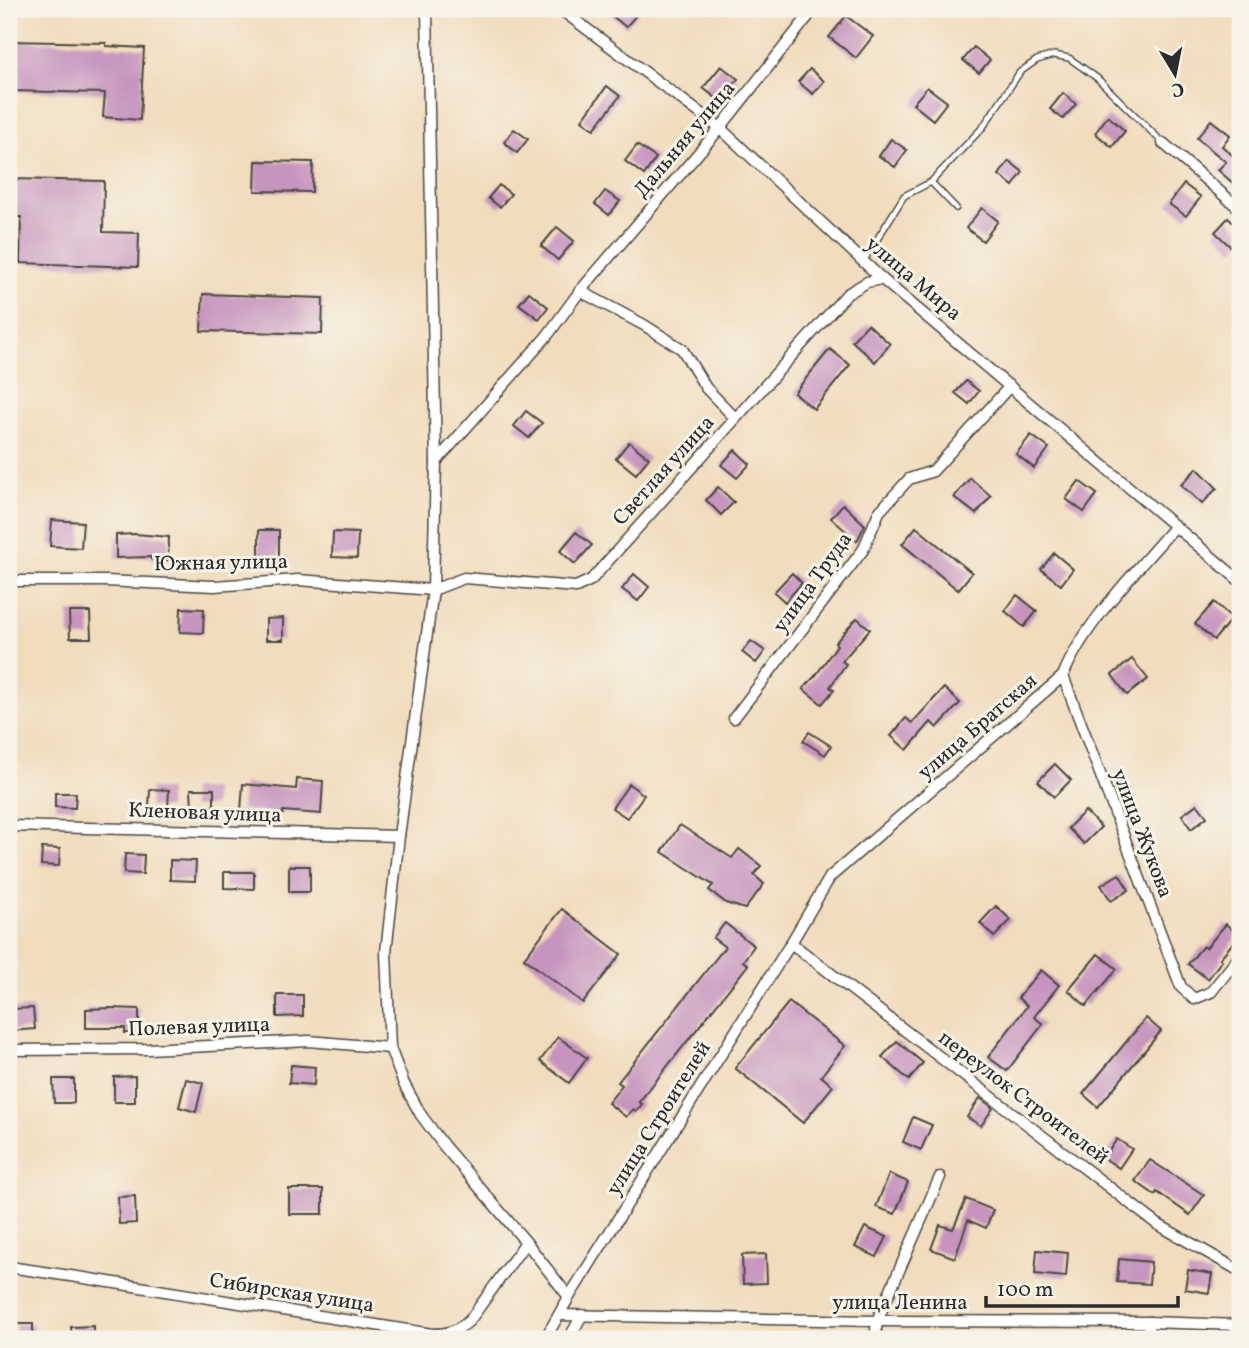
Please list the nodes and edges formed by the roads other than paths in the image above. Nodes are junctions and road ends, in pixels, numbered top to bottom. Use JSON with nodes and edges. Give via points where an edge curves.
{"nodes":[{"id":1,"x":427,"y":9,"type":"edge"},
{"id":2,"x":560,"y":9,"type":"edge"},
{"id":3,"x":814,"y":9,"type":"edge"},
{"id":4,"x":720,"y":128,"type":"junction"},
{"id":5,"x":1163,"y":143,"type":"joint"},
{"id":6,"x":931,"y":182,"type":"junction"},
{"id":7,"x":956,"y":208,"type":"dead end"},
{"id":8,"x":1240,"y":209,"type":"edge"},
{"id":9,"x":863,"y":262,"type":"junction"},
{"id":10,"x":882,"y":279,"type":"junction"},
{"id":11,"x":580,"y":291,"type":"junction"},
{"id":12,"x":1010,"y":386,"type":"junction"},
{"id":13,"x":735,"y":418,"type":"junction"},
{"id":14,"x":436,"y":462,"type":"junction"},
{"id":15,"x":1175,"y":526,"type":"junction"},
{"id":16,"x":9,"y":581,"type":"edge"},
{"id":17,"x":1240,"y":581,"type":"edge"},
{"id":18,"x":433,"y":590,"type":"junction"},
{"id":19,"x":1063,"y":676,"type":"junction"},
{"id":20,"x":734,"y":718,"type":"dead end"},
{"id":21,"x":9,"y":826,"type":"edge"},
{"id":22,"x":399,"y":836,"type":"junction"},
{"id":23,"x":791,"y":943,"type":"junction"},
{"id":24,"x":1240,"y":956,"type":"edge"},
{"id":25,"x":390,"y":1048,"type":"junction"},
{"id":26,"x":9,"y":1050,"type":"edge"},
{"id":27,"x":940,"y":1177,"type":"dead end"},
{"id":28,"x":526,"y":1242,"type":"junction"},
{"id":29,"x":9,"y":1267,"type":"edge"},
{"id":30,"x":1240,"y":1271,"type":"edge"},
{"id":31,"x":569,"y":1297,"type":"junction"},
{"id":32,"x":559,"y":1315,"type":"junction"},
{"id":33,"x":582,"y":1315,"type":"junction"},
{"id":34,"x":877,"y":1321,"type":"junction"},
{"id":35,"x":1149,"y":1322,"type":"junction"},
{"id":36,"x":1240,"y":1325,"type":"edge"},
{"id":37,"x":544,"y":1339,"type":"edge"},
{"id":38,"x":569,"y":1339,"type":"edge"},
{"id":39,"x":875,"y":1339,"type":"edge"},
{"id":40,"x":1147,"y":1339,"type":"edge"}],
"edges":[{"from":1,"to":14,"type":"street"},
{"from":2,"to":4,"type":"street","name":"улица Мира"},
{"from":3,"to":4,"type":"street","name":"Дальняя улица"},
{"from":4,"to":9,"type":"street","name":"улица Мира"},
{"from":4,"to":11,"type":"street","name":"Дальняя улица"},
{"from":5,"to":6,"type":"lane","via":[[1097,78],[1069,58],[1054,55],[1020,72],[983,127]]},
{"from":5,"to":8,"type":"street"},
{"from":6,"to":7,"type":"lane"},
{"from":6,"to":9,"type":"lane","via":[[904,195]]},
{"from":9,"to":10,"type":"street","name":"улица Мира"},
{"from":10,"to":12,"type":"street","name":"улица Мира"},
{"from":10,"to":13,"type":"street","name":"Светлая улица","via":[[847,294]]},
{"from":11,"to":13,"type":"street","via":[[682,349],[706,388]]},
{"from":11,"to":14,"type":"street","name":"Дальняя улица","via":[[548,336]]},
{"from":12,"to":15,"type":"street","name":"улица Мира"},
{"from":12,"to":20,"type":"street","name":"улица Труда","via":[[933,471],[909,479],[879,512],[863,550]]},
{"from":13,"to":18,"type":"street","name":"Светлая улица","via":[[591,580],[576,587],[464,578]]},
{"from":14,"to":18,"type":"street"},
{"from":15,"to":17,"type":"street","name":"улица Мира"},
{"from":15,"to":19,"type":"street","name":"улица Братская","via":[[1084,636]]},
{"from":16,"to":18,"type":"street","name":"Южная улица","via":[[214,586],[298,580]]},
{"from":18,"to":22,"type":"street"},
{"from":19,"to":23,"type":"street","name":"улица Братская","via":[[830,877]]},
{"from":19,"to":24,"type":"street","name":"улица Жукова","via":[[1181,987],[1194,999],[1211,992]]},
{"from":21,"to":22,"type":"street","name":"Кленовая улица"},
{"from":22,"to":25,"type":"street","via":[[386,951]]},
{"from":23,"to":30,"type":"street","name":"переулок Строителей","via":[[1157,1224]]},
{"from":23,"to":31,"type":"street","name":"улица Строителей"},
{"from":25,"to":26,"type":"street","name":"Полевая улица","via":[[309,1041]]},
{"from":25,"to":28,"type":"street","via":[[421,1115]]},
{"from":27,"to":34,"type":"street"},
{"from":28,"to":29,"type":"street","name":"Сибирская улица","via":[[470,1320],[446,1334]]},
{"from":28,"to":31,"type":"street"},
{"from":31,"to":32,"type":"street","name":"улица Строителей"},
{"from":32,"to":33,"type":"street","name":"улица Ленина"},
{"from":32,"to":37,"type":"street","name":"улица Строителей"},
{"from":33,"to":34,"type":"street","name":"улица Ленина"},
{"from":33,"to":38,"type":"street"},
{"from":34,"to":35,"type":"street","name":"улица Ленина"},
{"from":34,"to":39,"type":"street"},
{"from":35,"to":36,"type":"street","name":"улица Ленина"},
{"from":35,"to":40,"type":"street"}]}
